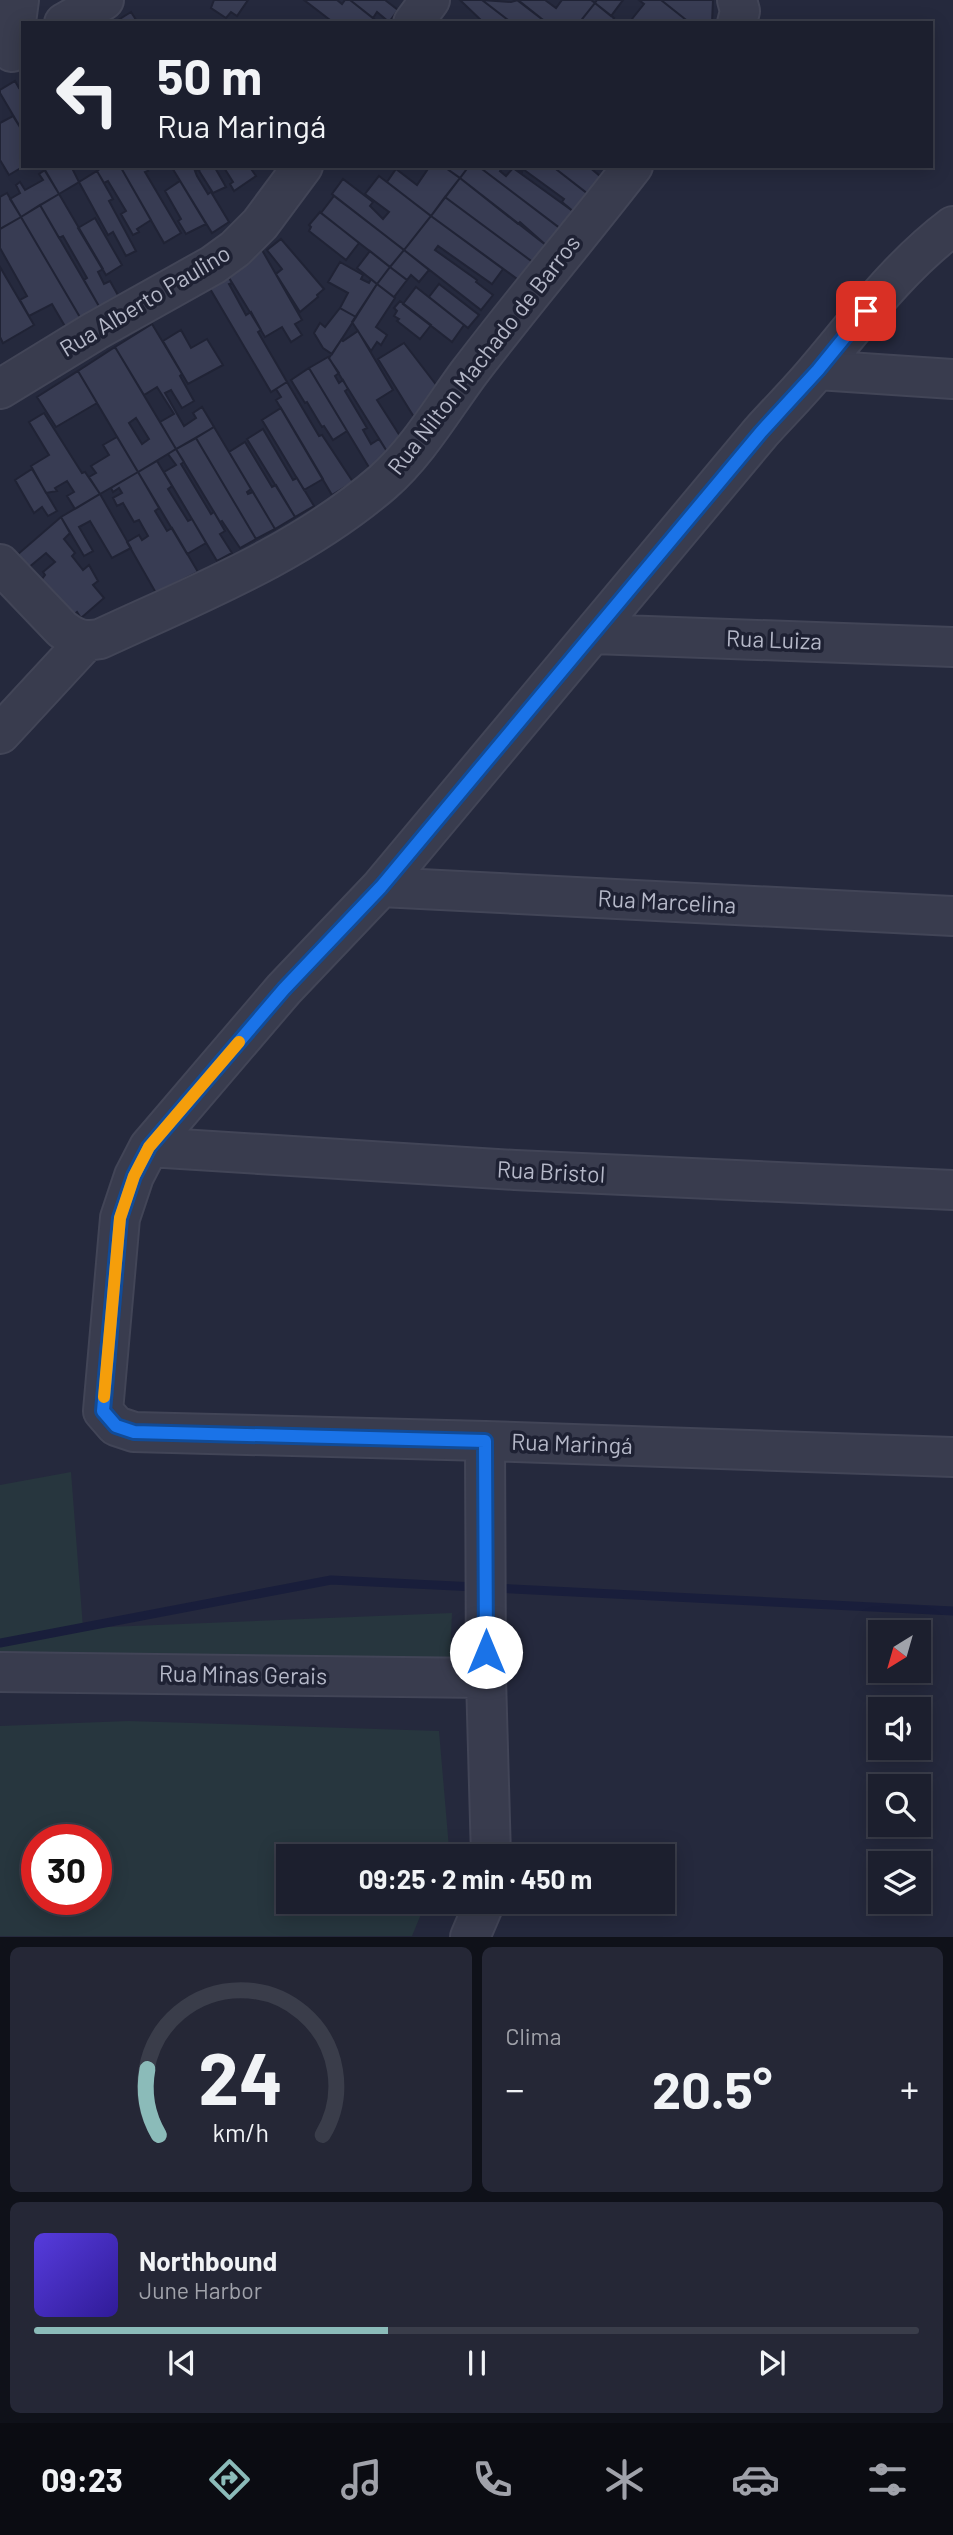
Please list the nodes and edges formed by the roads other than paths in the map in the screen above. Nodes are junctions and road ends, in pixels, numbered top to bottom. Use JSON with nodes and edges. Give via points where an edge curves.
{"nodes":[{"id":1,"x":19,"y":0,"type":"edge"},
{"id":2,"x":104,"y":0,"type":"edge"},
{"id":3,"x":430,"y":0,"type":"edge"},
{"id":4,"x":67,"y":21,"type":"edge"},
{"id":5,"x":414,"y":21,"type":"edge"},
{"id":6,"x":11,"y":52,"type":"edge"},
{"id":7,"x":302,"y":168,"type":"edge"},
{"id":8,"x":631,"y":168,"type":"edge"},
{"id":9,"x":953,"y":226,"type":"edge"},
{"id":10,"x":818,"y":370,"type":"junction"},
{"id":11,"x":953,"y":379,"type":"edge"},
{"id":12,"x":0,"y":389,"type":"edge"},
{"id":13,"x":0,"y":564,"type":"edge"},
{"id":14,"x":594,"y":634,"type":"junction"},
{"id":15,"x":86,"y":641,"type":"junction"},
{"id":16,"x":953,"y":647,"type":"edge"},
{"id":17,"x":0,"y":734,"type":"edge"},
{"id":18,"x":381,"y":887,"type":"junction"},
{"id":19,"x":953,"y":916,"type":"edge"},
{"id":20,"x":149,"y":1147,"type":"junction"},
{"id":21,"x":953,"y":1190,"type":"edge"},
{"id":22,"x":485,"y":1441,"type":"junction"},
{"id":23,"x":953,"y":1457,"type":"edge"},
{"id":24,"x":0,"y":1672,"type":"edge"},
{"id":25,"x":486,"y":1678,"type":"junction"},
{"id":26,"x":491,"y":1844,"type":"edge"},
{"id":27,"x":480,"y":1914,"type":"edge"},
{"id":28,"x":470,"y":1937,"type":"edge"}],
"edges":[{"from":1,"to":6,"type":"street"},
{"from":2,"to":4,"type":"street"},
{"from":3,"to":5,"type":"street"},
{"from":7,"to":12,"type":"street","name":"Rua Alberto Paulino","via":[[260,224],[213,265]]},
{"from":8,"to":15,"type":"street","name":"Rua Nilton Machado de Barros","via":[[424,437],[384,482],[259,564],[194,598]]},
{"from":9,"to":10,"type":"street","via":[[881,291]]},
{"from":10,"to":11,"type":"street"},
{"from":10,"to":14,"type":"street","via":[[752,442]]},
{"from":13,"to":15,"type":"street","via":[[62,629]]},
{"from":14,"to":16,"type":"street","name":"Rua Luiza"},
{"from":14,"to":18,"type":"street"},
{"from":15,"to":17,"type":"street"},
{"from":18,"to":19,"type":"street","name":"Rua Marcelina"},
{"from":18,"to":20,"type":"street","via":[[284,989]]},
{"from":20,"to":21,"type":"street","name":"Rua Bristol"},
{"from":20,"to":22,"type":"street","name":"Rua Maringá","via":[[120,1218],[103,1411],[109,1420],[134,1432]]},
{"from":22,"to":23,"type":"street","name":"Rua Maringá"},
{"from":22,"to":25,"type":"street"},
{"from":24,"to":25,"type":"street","name":"Rua Minas Gerais"},
{"from":25,"to":26,"type":"street"},
{"from":27,"to":28,"type":"street"}]}
